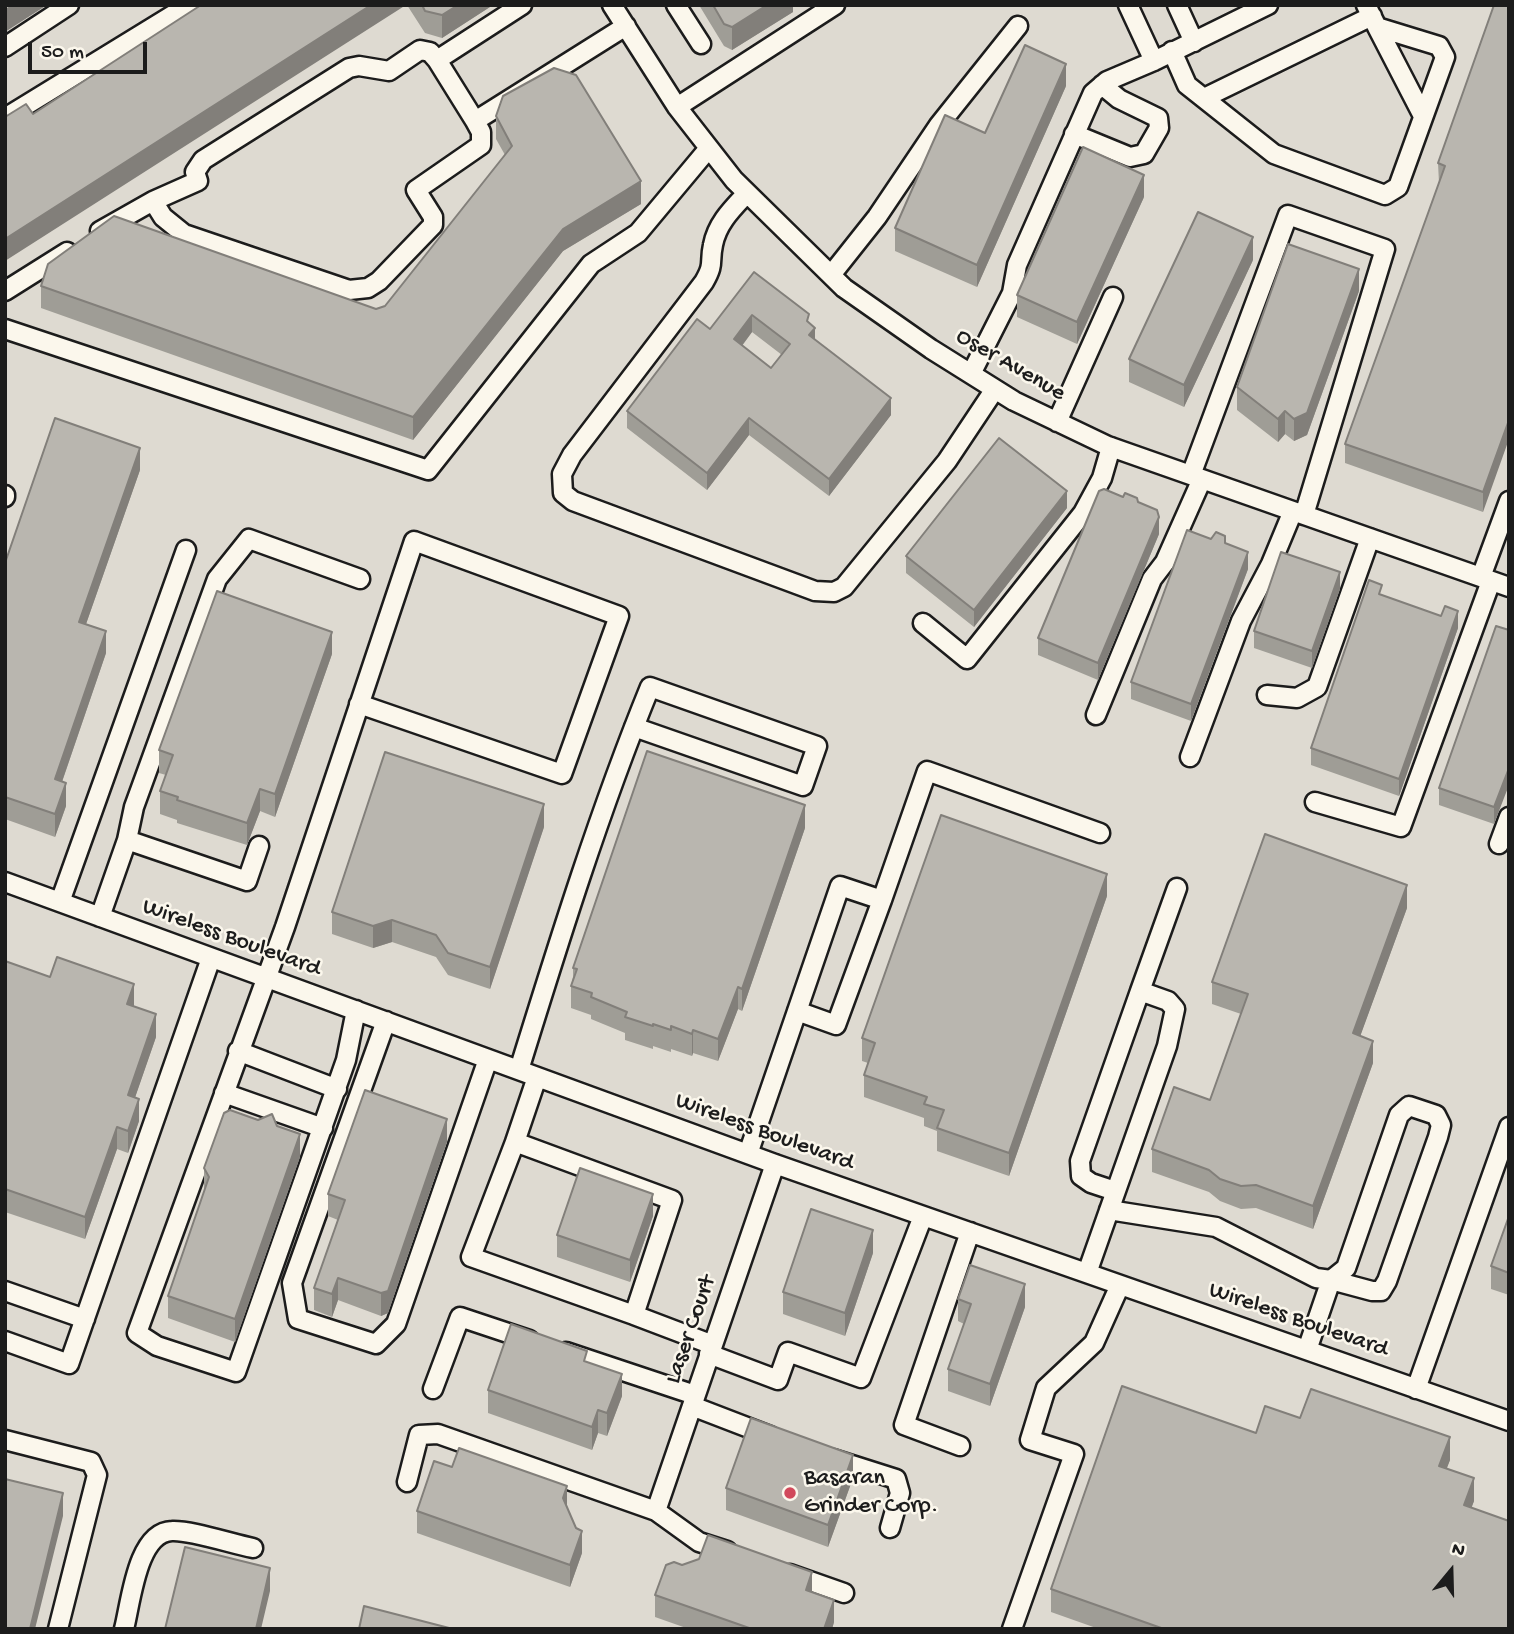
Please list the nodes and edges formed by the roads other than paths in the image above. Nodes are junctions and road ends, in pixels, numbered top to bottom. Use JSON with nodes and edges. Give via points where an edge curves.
{"nodes":[{"id":1,"x":69,"y":5,"type":"edge"},
{"id":2,"x":189,"y":5,"type":"edge"},
{"id":3,"x":522,"y":5,"type":"edge"},
{"id":4,"x":612,"y":5,"type":"edge"},
{"id":5,"x":676,"y":5,"type":"edge"},
{"id":6,"x":1128,"y":5,"type":"edge"},
{"id":7,"x":1177,"y":5,"type":"edge"},
{"id":8,"x":1268,"y":5,"type":"edge"},
{"id":9,"x":827,"y":7,"type":"edge"},
{"id":10,"x":1372,"y":16,"type":"edge"},
{"id":11,"x":626,"y":26,"type":"junction"},
{"id":12,"x":1018,"y":26,"type":"dead end"},
{"id":13,"x":1194,"y":42,"type":"junction"},
{"id":14,"x":701,"y":44,"type":"dead end"},
{"id":15,"x":5,"y":47,"type":"edge"},
{"id":16,"x":1172,"y":51,"type":"junction"},
{"id":17,"x":437,"y":60,"type":"junction"},
{"id":18,"x":1154,"y":61,"type":"junction"},
{"id":19,"x":1102,"y":85,"type":"junction"},
{"id":20,"x":1204,"y":98,"type":"junction"},
{"id":21,"x":677,"y":107,"type":"junction"},
{"id":22,"x":1422,"y":114,"type":"junction"},
{"id":23,"x":5,"y":118,"type":"edge"},
{"id":24,"x":475,"y":121,"type":"junction"},
{"id":25,"x":1074,"y":134,"type":"junction"},
{"id":26,"x":709,"y":148,"type":"junction"},
{"id":27,"x":747,"y":193,"type":"junction"},
{"id":28,"x":153,"y":201,"type":"junction"},
{"id":29,"x":831,"y":275,"type":"junction"},
{"id":30,"x":5,"y":291,"type":"edge"},
{"id":31,"x":1113,"y":297,"type":"dead end"},
{"id":32,"x":5,"y":329,"type":"edge"},
{"id":33,"x":971,"y":374,"type":"junction"},
{"id":34,"x":995,"y":389,"type":"junction"},
{"id":35,"x":1057,"y":422,"type":"junction"},
{"id":36,"x":1111,"y":447,"type":"junction"},
{"id":37,"x":1196,"y":477,"type":"junction"},
{"id":38,"x":1507,"y":508,"type":"edge"},
{"id":39,"x":1298,"y":513,"type":"junction"},
{"id":40,"x":1370,"y":538,"type":"junction"},
{"id":41,"x":186,"y":550,"type":"dead end"},
{"id":42,"x":360,"y":579,"type":"dead end"},
{"id":43,"x":1486,"y":579,"type":"junction"},
{"id":44,"x":1509,"y":587,"type":"edge"},
{"id":45,"x":923,"y":623,"type":"dead end"},
{"id":46,"x":1266,"y":695,"type":"dead end"},
{"id":47,"x":359,"y":704,"type":"junction"},
{"id":48,"x":1096,"y":715,"type":"dead end"},
{"id":49,"x":634,"y":727,"type":"junction"},
{"id":50,"x":1190,"y":757,"type":"dead end"},
{"id":51,"x":1315,"y":802,"type":"dead end"},
{"id":52,"x":1509,"y":817,"type":"edge"},
{"id":53,"x":1100,"y":833,"type":"dead end"},
{"id":54,"x":127,"y":840,"type":"junction"},
{"id":55,"x":1499,"y":844,"type":"dead end"},
{"id":56,"x":259,"y":846,"type":"dead end"},
{"id":57,"x":5,"y":882,"type":"edge"},
{"id":58,"x":1177,"y":888,"type":"dead end"},
{"id":59,"x":882,"y":900,"type":"junction"},
{"id":60,"x":60,"y":902,"type":"junction"},
{"id":61,"x":100,"y":917,"type":"junction"},
{"id":62,"x":211,"y":958,"type":"junction"},
{"id":63,"x":264,"y":977,"type":"junction"},
{"id":64,"x":1140,"y":991,"type":"junction"},
{"id":65,"x":356,"y":1010,"type":"junction"},
{"id":66,"x":797,"y":1011,"type":"junction"},
{"id":67,"x":386,"y":1021,"type":"junction"},
{"id":68,"x":238,"y":1051,"type":"junction"},
{"id":69,"x":488,"y":1059,"type":"junction"},
{"id":70,"x":519,"y":1070,"type":"junction"},
{"id":71,"x":537,"y":1077,"type":"junction"},
{"id":72,"x":337,"y":1089,"type":"junction"},
{"id":73,"x":224,"y":1093,"type":"junction"},
{"id":74,"x":1509,"y":1127,"type":"edge"},
{"id":75,"x":323,"y":1128,"type":"junction"},
{"id":76,"x":515,"y":1142,"type":"junction"},
{"id":77,"x":747,"y":1154,"type":"junction"},
{"id":78,"x":775,"y":1164,"type":"junction"},
{"id":79,"x":1115,"y":1191,"type":"junction"},
{"id":80,"x":1108,"y":1210,"type":"junction"},
{"id":81,"x":923,"y":1216,"type":"junction"},
{"id":82,"x":970,"y":1232,"type":"junction"},
{"id":83,"x":1087,"y":1273,"type":"junction"},
{"id":84,"x":1331,"y":1280,"type":"junction"},
{"id":85,"x":1120,"y":1285,"type":"junction"},
{"id":86,"x":5,"y":1291,"type":"edge"},
{"id":87,"x":634,"y":1315,"type":"junction"},
{"id":88,"x":85,"y":1319,"type":"junction"},
{"id":89,"x":5,"y":1341,"type":"edge"},
{"id":90,"x":711,"y":1350,"type":"junction"},
{"id":91,"x":1307,"y":1350,"type":"junction"},
{"id":92,"x":433,"y":1389,"type":"dead end"},
{"id":93,"x":1416,"y":1389,"type":"junction"},
{"id":94,"x":694,"y":1400,"type":"junction"},
{"id":95,"x":1509,"y":1421,"type":"edge"},
{"id":96,"x":5,"y":1440,"type":"edge"},
{"id":97,"x":787,"y":1442,"type":"edge"},
{"id":98,"x":960,"y":1446,"type":"dead end"},
{"id":99,"x":811,"y":1451,"type":"edge"},
{"id":100,"x":407,"y":1482,"type":"dead end"},
{"id":101,"x":656,"y":1511,"type":"junction"},
{"id":102,"x":890,"y":1528,"type":"dead end"},
{"id":103,"x":253,"y":1548,"type":"dead end"},
{"id":104,"x":748,"y":1559,"type":"edge"},
{"id":105,"x":772,"y":1567,"type":"edge"},
{"id":106,"x":844,"y":1593,"type":"dead end"},
{"id":107,"x":58,"y":1629,"type":"edge"},
{"id":108,"x":124,"y":1629,"type":"edge"},
{"id":109,"x":1012,"y":1629,"type":"edge"}],
"edges":[{"from":1,"to":15,"type":"street"},
{"from":2,"to":23,"type":"street"},
{"from":3,"to":17,"type":"street"},
{"from":4,"to":11,"type":"street","name":"Oser Avenue"},
{"from":5,"to":14,"type":"street"},
{"from":6,"to":18,"type":"street"},
{"from":7,"to":13,"type":"street"},
{"from":8,"to":13,"type":"street"},
{"from":9,"to":21,"type":"street"},
{"from":10,"to":20,"type":"street"},
{"from":10,"to":22,"type":"street"},
{"from":10,"to":22,"type":"street","via":[[1439,46],[1445,57]]},
{"from":11,"to":21,"type":"street","name":"Oser Avenue"},
{"from":11,"to":24,"type":"street"},
{"from":12,"to":29,"type":"street","via":[[939,125]]},
{"from":13,"to":16,"type":"street"},
{"from":16,"to":18,"type":"street"},
{"from":16,"to":20,"type":"street","via":[[1187,85]]},
{"from":17,"to":24,"type":"street"},
{"from":17,"to":28,"type":"street","via":[[420,50],[388,71],[349,68],[203,160],[195,172],[198,181]]},
{"from":18,"to":19,"type":"street"},
{"from":19,"to":25,"type":"street","via":[[1093,93]]},
{"from":19,"to":25,"type":"street","via":[[1158,118],[1154,140],[1144,154],[1130,157]]},
{"from":20,"to":22,"type":"street","via":[[1274,154],[1385,195],[1398,187]]},
{"from":21,"to":26,"type":"street","name":"Oser Avenue"},
{"from":24,"to":28,"type":"street","via":[[481,145],[416,190],[433,225],[368,288],[349,290],[184,234],[163,217]]},
{"from":25,"to":33,"type":"street","via":[[1017,265],[1012,293]]},
{"from":26,"to":27,"type":"street","name":"Oser Avenue"},
{"from":26,"to":32,"type":"street","via":[[638,233],[591,264],[428,470]]},
{"from":27,"to":29,"type":"street","name":"Oser Avenue"},
{"from":27,"to":34,"type":"street","via":[[723,218],[713,245],[713,267],[704,282],[572,454],[562,474],[563,492],[573,501],[815,591],[834,592],[844,587],[947,461]]},
{"from":28,"to":30,"type":"street"},
{"from":29,"to":33,"type":"street","name":"Oser Avenue"},
{"from":31,"to":35,"type":"street"},
{"from":33,"to":34,"type":"street","name":"Oser Avenue"},
{"from":34,"to":35,"type":"street","name":"Oser Avenue"},
{"from":35,"to":36,"type":"street","name":"Oser Avenue"},
{"from":36,"to":37,"type":"street","name":"Oser Avenue"},
{"from":36,"to":45,"type":"street","via":[[1102,478],[1083,513],[967,659]]},
{"from":37,"to":39,"type":"street","name":"Oser Avenue"},
{"from":37,"to":39,"type":"street","via":[[1287,215],[1373,244],[1385,249]]},
{"from":37,"to":48,"type":"street","via":[[1173,545],[1152,579]]},
{"from":38,"to":43,"type":"street"},
{"from":39,"to":40,"type":"street","name":"Oser Avenue"},
{"from":39,"to":50,"type":"street","via":[[1241,621]]},
{"from":40,"to":43,"type":"street","name":"Oser Avenue"},
{"from":40,"to":46,"type":"street","via":[[1317,687],[1297,698]]},
{"from":41,"to":60,"type":"street"},
{"from":42,"to":54,"type":"street","via":[[249,539],[217,579],[134,807]]},
{"from":43,"to":44,"type":"street","name":"Oser Avenue"},
{"from":43,"to":51,"type":"street","via":[[1401,827]]},
{"from":47,"to":47,"type":"street","via":[[414,541],[619,616],[562,774]]},
{"from":47,"to":63,"type":"street"},
{"from":49,"to":49,"type":"street","via":[[650,687],[817,746],[803,786]]},
{"from":49,"to":70,"type":"street"},
{"from":52,"to":55,"type":"street"},
{"from":53,"to":59,"type":"street","via":[[927,771]]},
{"from":54,"to":56,"type":"street","via":[[247,881]]},
{"from":54,"to":61,"type":"street"},
{"from":57,"to":60,"type":"street","name":"Wireless Boulevard"},
{"from":58,"to":64,"type":"street"},
{"from":59,"to":66,"type":"street","via":[[836,1025]]},
{"from":59,"to":66,"type":"street","via":[[840,886]]},
{"from":60,"to":61,"type":"street","name":"Wireless Boulevard"},
{"from":61,"to":62,"type":"street","name":"Wireless Boulevard"},
{"from":62,"to":63,"type":"street","name":"Wireless Boulevard"},
{"from":62,"to":88,"type":"street"},
{"from":63,"to":65,"type":"street","name":"Wireless Boulevard"},
{"from":63,"to":68,"type":"street"},
{"from":64,"to":79,"type":"street","via":[[1168,1001],[1175,1009],[1167,1046]]},
{"from":64,"to":79,"type":"street","via":[[1080,1161],[1081,1175]]},
{"from":65,"to":67,"type":"street","name":"Wireless Boulevard"},
{"from":65,"to":72,"type":"street"},
{"from":66,"to":77,"type":"street"},
{"from":67,"to":69,"type":"street","name":"Wireless Boulevard"},
{"from":67,"to":69,"type":"street","via":[[292,1283],[298,1319],[376,1345],[396,1324]]},
{"from":68,"to":72,"type":"street"},
{"from":68,"to":73,"type":"street"},
{"from":69,"to":70,"type":"street","name":"Wireless Boulevard"},
{"from":70,"to":71,"type":"street","name":"Wireless Boulevard"},
{"from":71,"to":76,"type":"street"},
{"from":71,"to":77,"type":"street","name":"Wireless Boulevard"},
{"from":72,"to":75,"type":"street"},
{"from":73,"to":75,"type":"street"},
{"from":73,"to":75,"type":"street","via":[[137,1333],[157,1346],[236,1373]]},
{"from":74,"to":93,"type":"street"},
{"from":76,"to":87,"type":"street","via":[[671,1200]]},
{"from":76,"to":87,"type":"street","via":[[471,1257]]},
{"from":77,"to":78,"type":"street","name":"Wireless Boulevard"},
{"from":78,"to":81,"type":"street","name":"Wireless Boulevard"},
{"from":78,"to":90,"type":"street","name":"Laser Court"},
{"from":79,"to":80,"type":"street"},
{"from":80,"to":83,"type":"street"},
{"from":80,"to":84,"type":"street","via":[[1216,1227],[1316,1278]]},
{"from":81,"to":82,"type":"street","name":"Wireless Boulevard"},
{"from":81,"to":90,"type":"street","via":[[861,1378],[788,1352],[778,1380]]},
{"from":82,"to":83,"type":"street","name":"Wireless Boulevard"},
{"from":82,"to":98,"type":"street","via":[[904,1425]]},
{"from":83,"to":85,"type":"street","name":"Wireless Boulevard"},
{"from":84,"to":84,"type":"street","via":[[1346,1268],[1399,1115],[1409,1106],[1436,1115],[1441,1125],[1438,1137],[1381,1290]]},
{"from":84,"to":91,"type":"street"},
{"from":85,"to":91,"type":"street","name":"Wireless Boulevard"},
{"from":85,"to":109,"type":"street","via":[[1094,1343],[1046,1388],[1035,1415],[1030,1440],[1074,1454]]},
{"from":86,"to":88,"type":"street"},
{"from":87,"to":90,"type":"street"},
{"from":88,"to":89,"type":"street","via":[[69,1364]]},
{"from":90,"to":94,"type":"street","name":"Laser Court"},
{"from":91,"to":93,"type":"street","name":"Wireless Boulevard"},
{"from":92,"to":94,"type":"street","via":[[460,1317]]},
{"from":93,"to":95,"type":"street","name":"Wireless Boulevard"},
{"from":94,"to":97,"type":"street"},
{"from":94,"to":101,"type":"street","name":"Laser Court"},
{"from":96,"to":107,"type":"street","via":[[91,1462],[97,1475]]},
{"from":99,"to":102,"type":"street","via":[[896,1479],[900,1493]]},
{"from":100,"to":101,"type":"street","via":[[419,1435],[438,1434]]},
{"from":101,"to":104,"type":"street","via":[[699,1542]]},
{"from":103,"to":108,"type":"street","via":[[171,1531],[153,1539],[144,1551]]},
{"from":105,"to":106,"type":"street"}]}
